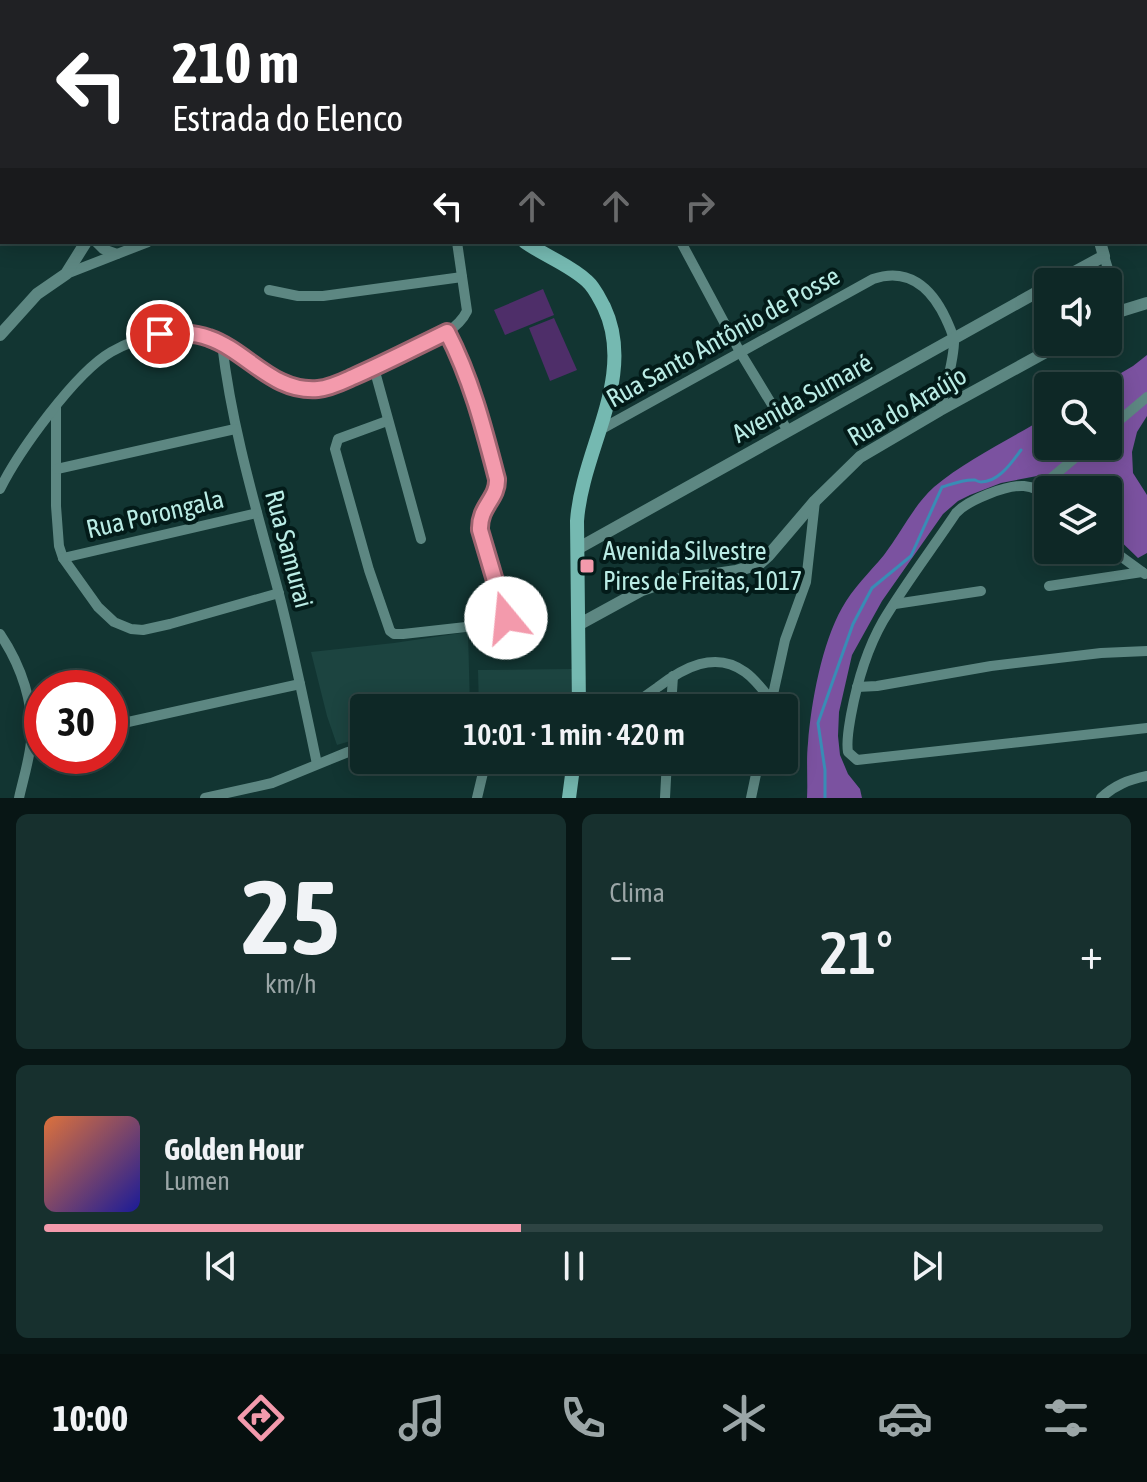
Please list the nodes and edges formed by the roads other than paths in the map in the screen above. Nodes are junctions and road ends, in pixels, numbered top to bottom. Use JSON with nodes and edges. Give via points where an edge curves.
{"nodes":[{"id":1,"x":85,"y":244,"type":"edge"},
{"id":2,"x":98,"y":244,"type":"edge"},
{"id":3,"x":143,"y":244,"type":"edge"},
{"id":4,"x":457,"y":244,"type":"edge"},
{"id":5,"x":528,"y":244,"type":"edge"},
{"id":6,"x":682,"y":244,"type":"edge"},
{"id":7,"x":1101,"y":244,"type":"edge"},
{"id":8,"x":117,"y":254,"type":"junction"},
{"id":9,"x":1104,"y":256,"type":"junction"},
{"id":10,"x":1082,"y":268,"type":"edge"},
{"id":11,"x":1108,"y":268,"type":"edge"},
{"id":12,"x":66,"y":274,"type":"junction"},
{"id":13,"x":462,"y":277,"type":"junction"},
{"id":14,"x":269,"y":290,"type":"dead end"},
{"id":15,"x":1034,"y":294,"type":"edge"},
{"id":16,"x":1147,"y":303,"type":"edge"},
{"id":17,"x":1122,"y":311,"type":"edge"},
{"id":18,"x":447,"y":332,"type":"junction"},
{"id":19,"x":0,"y":335,"type":"edge"},
{"id":20,"x":954,"y":340,"type":"junction"},
{"id":21,"x":222,"y":344,"type":"junction"},
{"id":22,"x":740,"y":352,"type":"junction"},
{"id":23,"x":1038,"y":356,"type":"edge"},
{"id":24,"x":374,"y":368,"type":"junction"},
{"id":25,"x":1147,"y":397,"type":"edge"},
{"id":26,"x":56,"y":407,"type":"junction"},
{"id":27,"x":940,"y":410,"type":"junction"},
{"id":28,"x":1122,"y":418,"type":"edge"},
{"id":29,"x":387,"y":421,"type":"junction"},
{"id":30,"x":235,"y":429,"type":"junction"},
{"id":31,"x":598,"y":431,"type":"junction"},
{"id":32,"x":788,"y":431,"type":"junction"},
{"id":33,"x":1072,"y":460,"type":"edge"},
{"id":34,"x":57,"y":469,"type":"junction"},
{"id":35,"x":1054,"y":476,"type":"edge"},
{"id":36,"x":0,"y":489,"type":"edge"},
{"id":37,"x":1034,"y":489,"type":"edge"},
{"id":38,"x":815,"y":501,"type":"junction"},
{"id":39,"x":257,"y":513,"type":"junction"},
{"id":40,"x":421,"y":539,"type":"dead end"},
{"id":41,"x":577,"y":549,"type":"junction"},
{"id":42,"x":1122,"y":557,"type":"edge"},
{"id":43,"x":63,"y":558,"type":"junction"},
{"id":44,"x":1145,"y":574,"type":"edge"},
{"id":45,"x":1049,"y":586,"type":"dead end"},
{"id":46,"x":981,"y":591,"type":"dead end"},
{"id":47,"x":279,"y":593,"type":"junction"},
{"id":48,"x":895,"y":604,"type":"junction"},
{"id":49,"x":578,"y":625,"type":"junction"},
{"id":50,"x":0,"y":634,"type":"edge"},
{"id":51,"x":1147,"y":651,"type":"edge"},
{"id":52,"x":673,"y":676,"type":"junction"},
{"id":53,"x":24,"y":683,"type":"edge"},
{"id":54,"x":300,"y":684,"type":"junction"},
{"id":55,"x":857,"y":687,"type":"junction"},
{"id":56,"x":579,"y":694,"type":"edge"},
{"id":57,"x":649,"y":694,"type":"edge"},
{"id":58,"x":672,"y":694,"type":"edge"},
{"id":59,"x":762,"y":694,"type":"edge"},
{"id":60,"x":772,"y":694,"type":"edge"},
{"id":61,"x":128,"y":722,"type":"edge"},
{"id":62,"x":1147,"y":728,"type":"edge"},
{"id":63,"x":350,"y":752,"type":"edge"},
{"id":64,"x":317,"y":764,"type":"junction"},
{"id":65,"x":27,"y":774,"type":"edge"},
{"id":66,"x":483,"y":774,"type":"edge"},
{"id":67,"x":572,"y":774,"type":"edge"},
{"id":68,"x":666,"y":774,"type":"edge"},
{"id":69,"x":756,"y":774,"type":"edge"},
{"id":70,"x":1147,"y":776,"type":"edge"},
{"id":71,"x":478,"y":794,"type":"edge"},
{"id":72,"x":19,"y":798,"type":"edge"},
{"id":73,"x":205,"y":798,"type":"edge"},
{"id":74,"x":465,"y":798,"type":"edge"},
{"id":75,"x":569,"y":798,"type":"edge"},
{"id":76,"x":665,"y":798,"type":"edge"},
{"id":77,"x":751,"y":798,"type":"edge"},
{"id":78,"x":1101,"y":798,"type":"edge"}],
"edges":[{"from":1,"to":12,"type":"street"},
{"from":2,"to":8,"type":"street"},
{"from":3,"to":8,"type":"street"},
{"from":4,"to":13,"type":"street"},
{"from":5,"to":31,"type":"main road","via":[[586,280],[611,324],[615,362]]},
{"from":6,"to":22,"type":"street"},
{"from":7,"to":9,"type":"street"},
{"from":8,"to":12,"type":"street"},
{"from":9,"to":10,"type":"street"},
{"from":9,"to":11,"type":"street"},
{"from":12,"to":19,"type":"street","via":[[37,294]]},
{"from":13,"to":14,"type":"street","via":[[323,296]]},
{"from":13,"to":18,"type":"street","via":[[467,311]]},
{"from":15,"to":20,"type":"street","name":"Avenida Sumaré"},
{"from":16,"to":17,"type":"street"},
{"from":18,"to":24,"type":"street"},
{"from":18,"to":29,"type":"street","via":[[475,399],[497,479],[480,530],[506,618],[502,623],[390,631],[335,449],[338,439]]},
{"from":20,"to":22,"type":"street","name":"Rua Santo Antônio de Posse","via":[[922,285],[888,274]]},
{"from":20,"to":27,"type":"street"},
{"from":20,"to":32,"type":"street","name":"Avenida Sumaré"},
{"from":21,"to":24,"type":"street","via":[[269,376],[306,389],[328,388]]},
{"from":21,"to":26,"type":"street","via":[[184,333],[132,342],[84,374]]},
{"from":21,"to":30,"type":"street","name":"Rua Samurai"},
{"from":22,"to":31,"type":"street","name":"Rua Santo Antônio de Posse"},
{"from":22,"to":32,"type":"street"},
{"from":23,"to":27,"type":"street","name":"Rua do Araújo"},
{"from":24,"to":29,"type":"street"},
{"from":25,"to":28,"type":"street"},
{"from":26,"to":34,"type":"street"},
{"from":26,"to":36,"type":"street"},
{"from":27,"to":38,"type":"street","name":"Rua do Araújo","via":[[860,457]]},
{"from":29,"to":40,"type":"street"},
{"from":30,"to":34,"type":"street"},
{"from":30,"to":39,"type":"street","name":"Rua Samurai"},
{"from":31,"to":41,"type":"main road","via":[[578,503]]},
{"from":32,"to":41,"type":"street","name":"Avenida Sumaré"},
{"from":33,"to":35,"type":"street"},
{"from":34,"to":43,"type":"street","via":[[56,529]]},
{"from":37,"to":48,"type":"street","via":[[1017,486],[964,505]]},
{"from":38,"to":49,"type":"street","name":"Rua do Araújo","via":[[759,564],[668,581]]},
{"from":38,"to":60,"type":"street","via":[[806,582]]},
{"from":39,"to":43,"type":"street","name":"Rua Porongala"},
{"from":39,"to":47,"type":"street","name":"Rua Samurai"},
{"from":41,"to":49,"type":"main road"},
{"from":42,"to":44,"type":"street"},
{"from":43,"to":47,"type":"street","via":[[98,607],[131,629],[170,624]]},
{"from":44,"to":45,"type":"street"},
{"from":46,"to":48,"type":"street"},
{"from":47,"to":54,"type":"street","name":"Rua Samurai"},
{"from":48,"to":55,"type":"street","via":[[882,622]]},
{"from":49,"to":56,"type":"main road"},
{"from":50,"to":53,"type":"street"},
{"from":51,"to":55,"type":"street","via":[[991,666]]},
{"from":52,"to":57,"type":"street"},
{"from":52,"to":58,"type":"street"},
{"from":52,"to":59,"type":"street","via":[[716,661],[744,671]]},
{"from":54,"to":61,"type":"street"},
{"from":54,"to":64,"type":"street","name":"Rua Samurai"},
{"from":55,"to":62,"type":"street","via":[[847,748],[857,760]]},
{"from":63,"to":64,"type":"street"},
{"from":64,"to":73,"type":"street","via":[[272,783]]},
{"from":65,"to":72,"type":"street"},
{"from":66,"to":71,"type":"street"},
{"from":67,"to":75,"type":"main road"},
{"from":68,"to":76,"type":"street"},
{"from":69,"to":77,"type":"street"},
{"from":70,"to":78,"type":"street","via":[[1115,786]]},
{"from":71,"to":74,"type":"street"}]}
